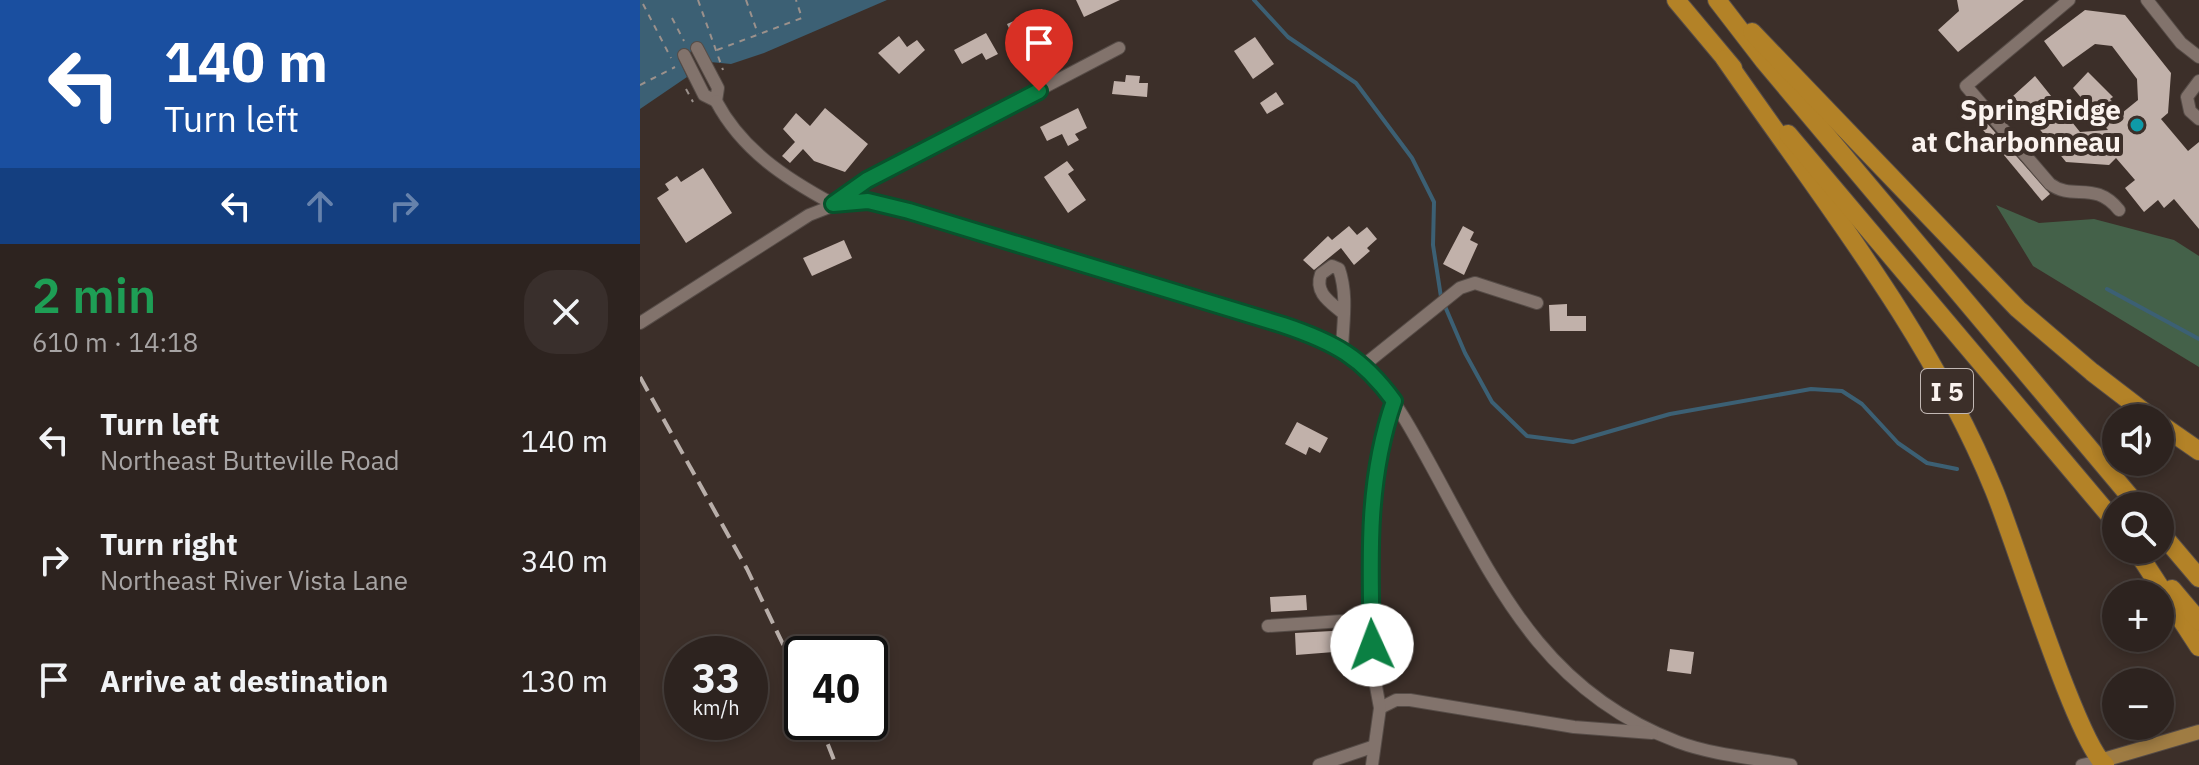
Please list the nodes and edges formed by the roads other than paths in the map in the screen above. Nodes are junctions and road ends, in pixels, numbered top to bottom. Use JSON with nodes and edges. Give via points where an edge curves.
{"nodes":[{"id":1,"x":1676,"y":0,"type":"edge"},
{"id":2,"x":2048,"y":0,"type":"edge"},
{"id":3,"x":2069,"y":0,"type":"edge"},
{"id":4,"x":2147,"y":0,"type":"edge"},
{"id":5,"x":1718,"y":1,"type":"edge"},
{"id":6,"x":2054,"y":13,"type":"junction"},
{"id":7,"x":697,"y":48,"type":"dead end"},
{"id":8,"x":1119,"y":48,"type":"dead end"},
{"id":9,"x":684,"y":55,"type":"dead end"},
{"id":10,"x":2199,"y":57,"type":"edge"},
{"id":11,"x":1725,"y":59,"type":"junction"},
{"id":12,"x":2199,"y":81,"type":"edge"},
{"id":13,"x":717,"y":95,"type":"junction"},
{"id":14,"x":2199,"y":119,"type":"edge"},
{"id":15,"x":833,"y":204,"type":"junction"},
{"id":16,"x":2119,"y":210,"type":"dead end"},
{"id":17,"x":1537,"y":303,"type":"dead end"},
{"id":18,"x":1344,"y":314,"type":"dead end"},
{"id":19,"x":640,"y":323,"type":"edge"},
{"id":20,"x":1342,"y":349,"type":"junction"},
{"id":21,"x":1364,"y":365,"type":"junction"},
{"id":22,"x":1394,"y":401,"type":"junction"},
{"id":23,"x":2134,"y":404,"type":"edge"},
{"id":24,"x":2174,"y":434,"type":"edge"},
{"id":25,"x":2199,"y":451,"type":"edge"},
{"id":26,"x":2127,"y":492,"type":"edge"},
{"id":27,"x":2102,"y":506,"type":"edge"},
{"id":28,"x":2174,"y":537,"type":"edge"},
{"id":29,"x":2174,"y":549,"type":"edge"},
{"id":30,"x":2199,"y":561,"type":"edge"},
{"id":31,"x":2147,"y":564,"type":"edge"},
{"id":32,"x":2150,"y":564,"type":"edge"},
{"id":33,"x":2199,"y":578,"type":"edge"},
{"id":34,"x":1372,"y":619,"type":"junction"},
{"id":35,"x":2199,"y":621,"type":"edge"},
{"id":36,"x":1268,"y":626,"type":"dead end"},
{"id":37,"x":2199,"y":647,"type":"edge"},
{"id":38,"x":1380,"y":708,"type":"junction"},
{"id":39,"x":2199,"y":732,"type":"edge"},
{"id":40,"x":1656,"y":733,"type":"junction"},
{"id":41,"x":1372,"y":747,"type":"junction"},
{"id":42,"x":2096,"y":764,"type":"edge"},
{"id":43,"x":1319,"y":765,"type":"edge"},
{"id":44,"x":1372,"y":765,"type":"edge"},
{"id":45,"x":1791,"y":765,"type":"edge"}],
"edges":[{"from":1,"to":11,"type":"highway","number":"I 5"},
{"from":2,"to":6,"type":"street"},
{"from":3,"to":6,"type":"street"},
{"from":4,"to":10,"type":"street"},
{"from":5,"to":23,"type":"highway","number":"I 5","via":[[1775,53],[2018,309]]},
{"from":5,"to":26,"type":"highway","number":"I 5"},
{"from":6,"to":16,"type":"street","via":[[1966,86],[2056,189],[2095,191]]},
{"from":7,"to":13,"type":"street"},
{"from":8,"to":15,"type":"street","via":[[867,180]]},
{"from":9,"to":13,"type":"street","via":[[704,95]]},
{"from":11,"to":27,"type":"highway","number":"I 5"},
{"from":11,"to":42,"type":"highway","number":"I 5","via":[[1886,291],[1952,400],[1994,490]]},
{"from":12,"to":14,"type":"street","via":[[2187,97],[2190,111]]},
{"from":13,"to":15,"type":"street","via":[[735,134],[753,153]]},
{"from":15,"to":19,"type":"street"},
{"from":15,"to":20,"type":"street","via":[[868,201],[909,211],[1283,325]]},
{"from":17,"to":21,"type":"street","via":[[1475,283],[1460,288]]},
{"from":18,"to":20,"type":"street"},
{"from":20,"to":21,"type":"street"},
{"from":21,"to":22,"type":"street"},
{"from":22,"to":34,"type":"street","via":[[1371,502]]},
{"from":22,"to":40,"type":"street","via":[[1531,637],[1579,686]]},
{"from":24,"to":25,"type":"highway"},
{"from":28,"to":30,"type":"highway"},
{"from":29,"to":33,"type":"highway"},
{"from":31,"to":37,"type":"highway"},
{"from":32,"to":35,"type":"highway"},
{"from":34,"to":36,"type":"street"},
{"from":34,"to":38,"type":"street"},
{"from":38,"to":40,"type":"street","via":[[1410,700],[1586,728]]},
{"from":38,"to":41,"type":"street"},
{"from":39,"to":42,"type":"main road"},
{"from":40,"to":45,"type":"street","via":[[1701,749]]},
{"from":41,"to":43,"type":"street"},
{"from":41,"to":44,"type":"street"}]}
